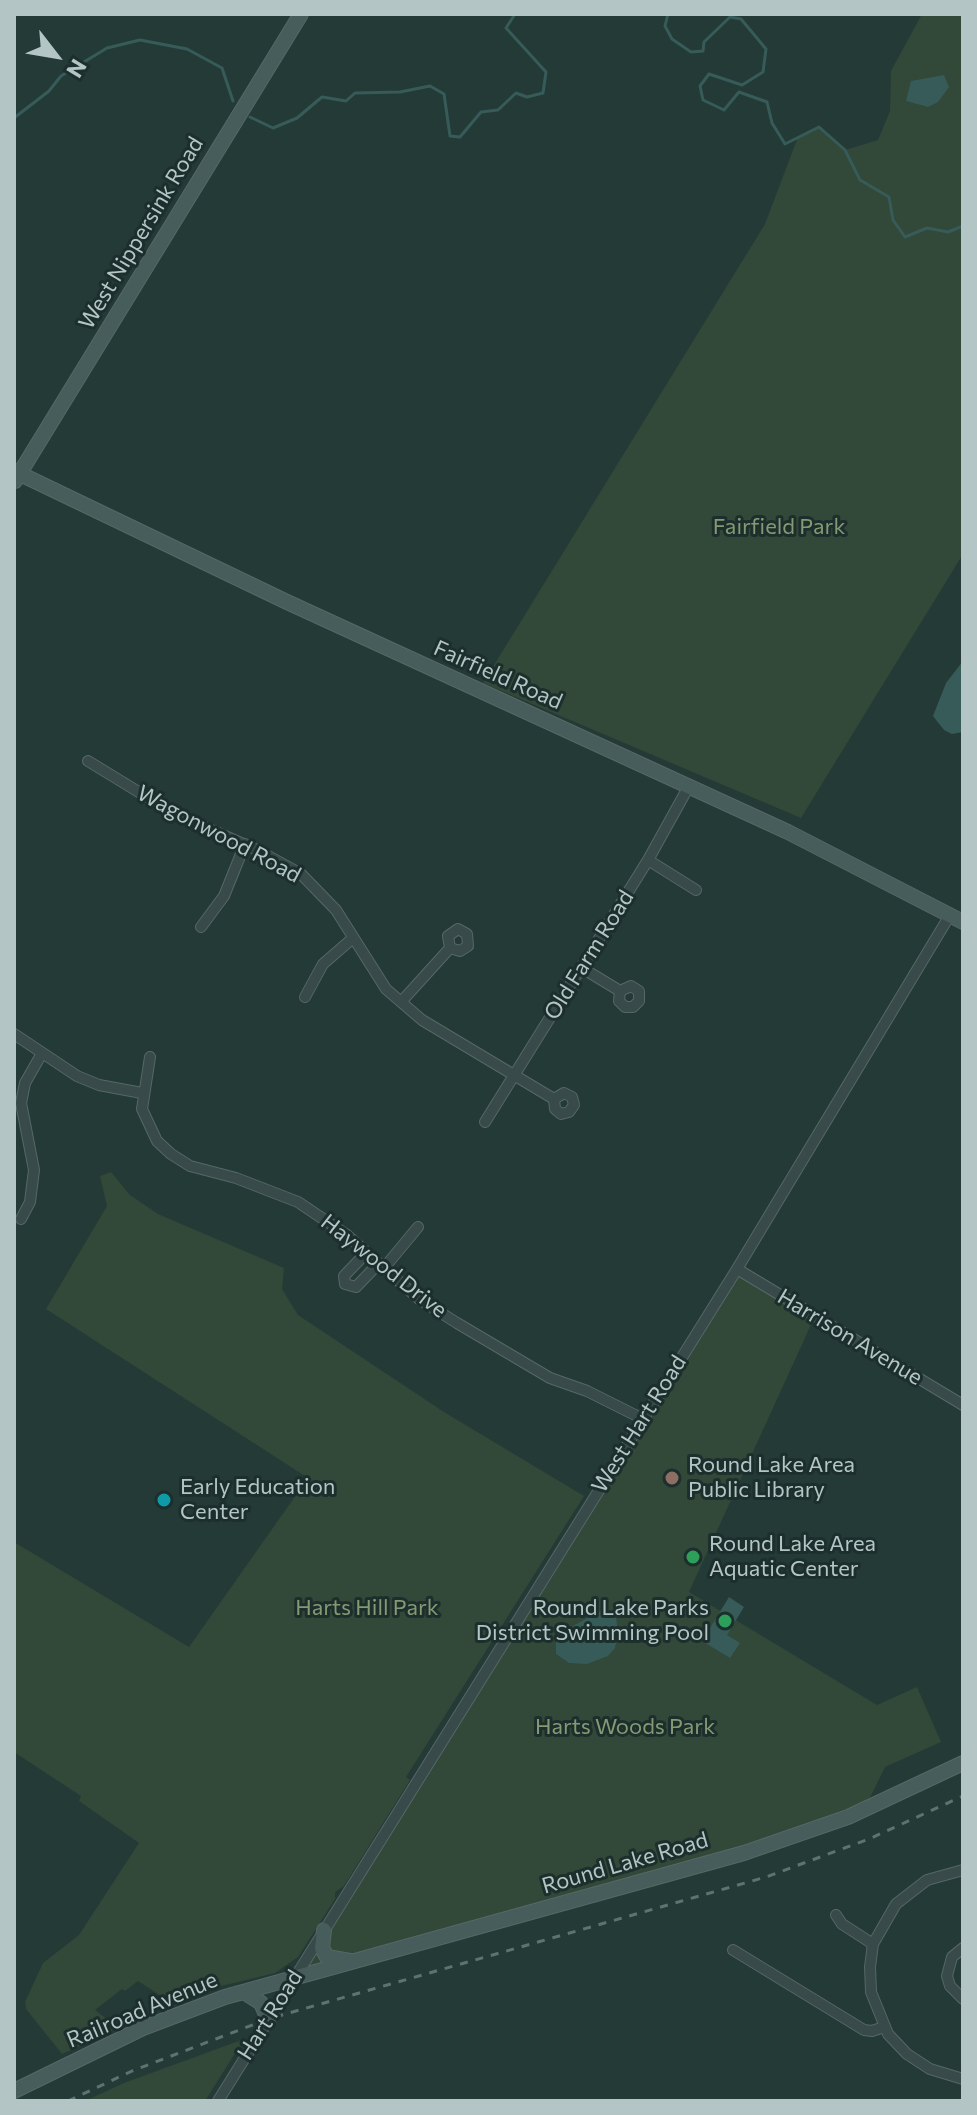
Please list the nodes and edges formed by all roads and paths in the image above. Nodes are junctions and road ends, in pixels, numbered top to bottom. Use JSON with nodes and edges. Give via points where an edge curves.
{"nodes":[{"id":1,"x":301,"y":14,"type":"edge"},
{"id":2,"x":16,"y":476,"type":"edge"},
{"id":3,"x":88,"y":761,"type":"dead end"},
{"id":4,"x":689,"y":786,"type":"junction"},
{"id":5,"x":245,"y":844,"type":"junction"},
{"id":6,"x":648,"y":860,"type":"junction"},
{"id":7,"x":696,"y":890,"type":"dead end"},
{"id":8,"x":956,"y":919,"type":"edge"},
{"id":9,"x":201,"y":927,"type":"dead end"},
{"id":10,"x":353,"y":938,"type":"junction"},
{"id":11,"x":450,"y":948,"type":"dead end"},
{"id":12,"x":582,"y":968,"type":"junction"},
{"id":13,"x":620,"y":991,"type":"dead end"},
{"id":14,"x":305,"y":997,"type":"dead end"},
{"id":15,"x":401,"y":1002,"type":"junction"},
{"id":16,"x":14,"y":1034,"type":"edge"},
{"id":17,"x":41,"y":1055,"type":"junction"},
{"id":18,"x":150,"y":1057,"type":"dead end"},
{"id":19,"x":515,"y":1076,"type":"junction"},
{"id":20,"x":142,"y":1093,"type":"junction"},
{"id":21,"x":554,"y":1099,"type":"dead end"},
{"id":22,"x":485,"y":1122,"type":"dead end"},
{"id":23,"x":21,"y":1219,"type":"dead end"},
{"id":24,"x":418,"y":1227,"type":"dead end"},
{"id":25,"x":367,"y":1252,"type":"junction"},
{"id":26,"x":382,"y":1266,"type":"junction"},
{"id":27,"x":737,"y":1269,"type":"junction"},
{"id":28,"x":963,"y":1405,"type":"edge"},
{"id":29,"x":643,"y":1419,"type":"junction"},
{"id":30,"x":963,"y":1763,"type":"edge"},
{"id":31,"x":963,"y":1870,"type":"edge"},
{"id":32,"x":836,"y":1915,"type":"dead end"},
{"id":33,"x":324,"y":1930,"type":"junction"},
{"id":34,"x":873,"y":1944,"type":"junction"},
{"id":35,"x":963,"y":1948,"type":"edge"},
{"id":36,"x":733,"y":1950,"type":"dead end"},
{"id":37,"x":358,"y":1962,"type":"junction"},
{"id":38,"x":291,"y":1981,"type":"junction"},
{"id":39,"x":244,"y":1992,"type":"junction"},
{"id":40,"x":963,"y":1999,"type":"edge"},
{"id":41,"x":268,"y":2019,"type":"junction"},
{"id":42,"x":884,"y":2027,"type":"junction"},
{"id":43,"x":963,"y":2079,"type":"edge"},
{"id":44,"x":14,"y":2091,"type":"edge"},
{"id":45,"x":218,"y":2101,"type":"edge"}],
"edges":[{"from":1,"to":2,"type":"street","name":"West Nippersink Road"},
{"from":2,"to":4,"type":"street","name":"Fairfield Road"},
{"from":3,"to":5,"type":"street","name":"Wagonwood Road","via":[[173,813]]},
{"from":4,"to":6,"type":"street","name":"Old Farm Road"},
{"from":4,"to":8,"type":"street","name":"Fairfield Road"},
{"from":5,"to":9,"type":"street","via":[[224,896]]},
{"from":5,"to":10,"type":"street","name":"Wagonwood Road","via":[[312,884]]},
{"from":6,"to":7,"type":"street"},
{"from":6,"to":12,"type":"street","name":"Old Farm Road"},
{"from":8,"to":27,"type":"street","name":"West Hart Road"},
{"from":10,"to":14,"type":"street","via":[[323,964]]},
{"from":10,"to":15,"type":"street","name":"Wagonwood Road","via":[[386,989]]},
{"from":11,"to":15,"type":"street"},
{"from":12,"to":13,"type":"street"},
{"from":12,"to":19,"type":"street","name":"Old Farm Road"},
{"from":15,"to":19,"type":"street","name":"Wagonwood Road"},
{"from":16,"to":17,"type":"street"},
{"from":17,"to":20,"type":"street","via":[[99,1085]]},
{"from":17,"to":23,"type":"street","via":[[21,1103],[34,1170],[30,1202]]},
{"from":18,"to":20,"type":"street","name":"Haywood Drive"},
{"from":19,"to":21,"type":"street","name":"Wagonwood Road"},
{"from":19,"to":22,"type":"street","name":"Old Farm Road"},
{"from":20,"to":25,"type":"street","name":"Haywood Drive","via":[[147,1124],[171,1154],[190,1166],[298,1202]]},
{"from":24,"to":26,"type":"street"},
{"from":25,"to":26,"type":"street","name":"Haywood Drive"},
{"from":25,"to":26,"type":"street","via":[[344,1276],[345,1284],[356,1287]]},
{"from":26,"to":29,"type":"street","name":"Haywood Drive","via":[[419,1299],[508,1354]]},
{"from":27,"to":28,"type":"street","name":"Harrison Avenue"},
{"from":27,"to":29,"type":"street","name":"West Hart Road"},
{"from":29,"to":33,"type":"street","name":"West Hart Road"},
{"from":30,"to":37,"type":"street","name":"Round Lake Road","via":[[848,1817],[744,1853]]},
{"from":31,"to":34,"type":"street","via":[[911,1890],[896,1904]]},
{"from":32,"to":34,"type":"street"},
{"from":33,"to":37,"type":"street","via":[[327,1957]]},
{"from":33,"to":38,"type":"street","name":"Hart Road"},
{"from":34,"to":42,"type":"street","via":[[871,1992]]},
{"from":35,"to":40,"type":"street","via":[[952,1957],[947,1976]]},
{"from":36,"to":42,"type":"street","via":[[864,2030]]},
{"from":37,"to":38,"type":"street","name":"Round Lake Road"},
{"from":38,"to":39,"type":"street","name":"Railroad Avenue"},
{"from":38,"to":41,"type":"street","name":"Hart Road"},
{"from":39,"to":41,"type":"street","via":[[261,2003]]},
{"from":39,"to":44,"type":"street","name":"Railroad Avenue","via":[[143,2028]]},
{"from":41,"to":45,"type":"street","name":"Hart Road"},
{"from":42,"to":43,"type":"street","via":[[907,2054],[930,2069]]}]}
